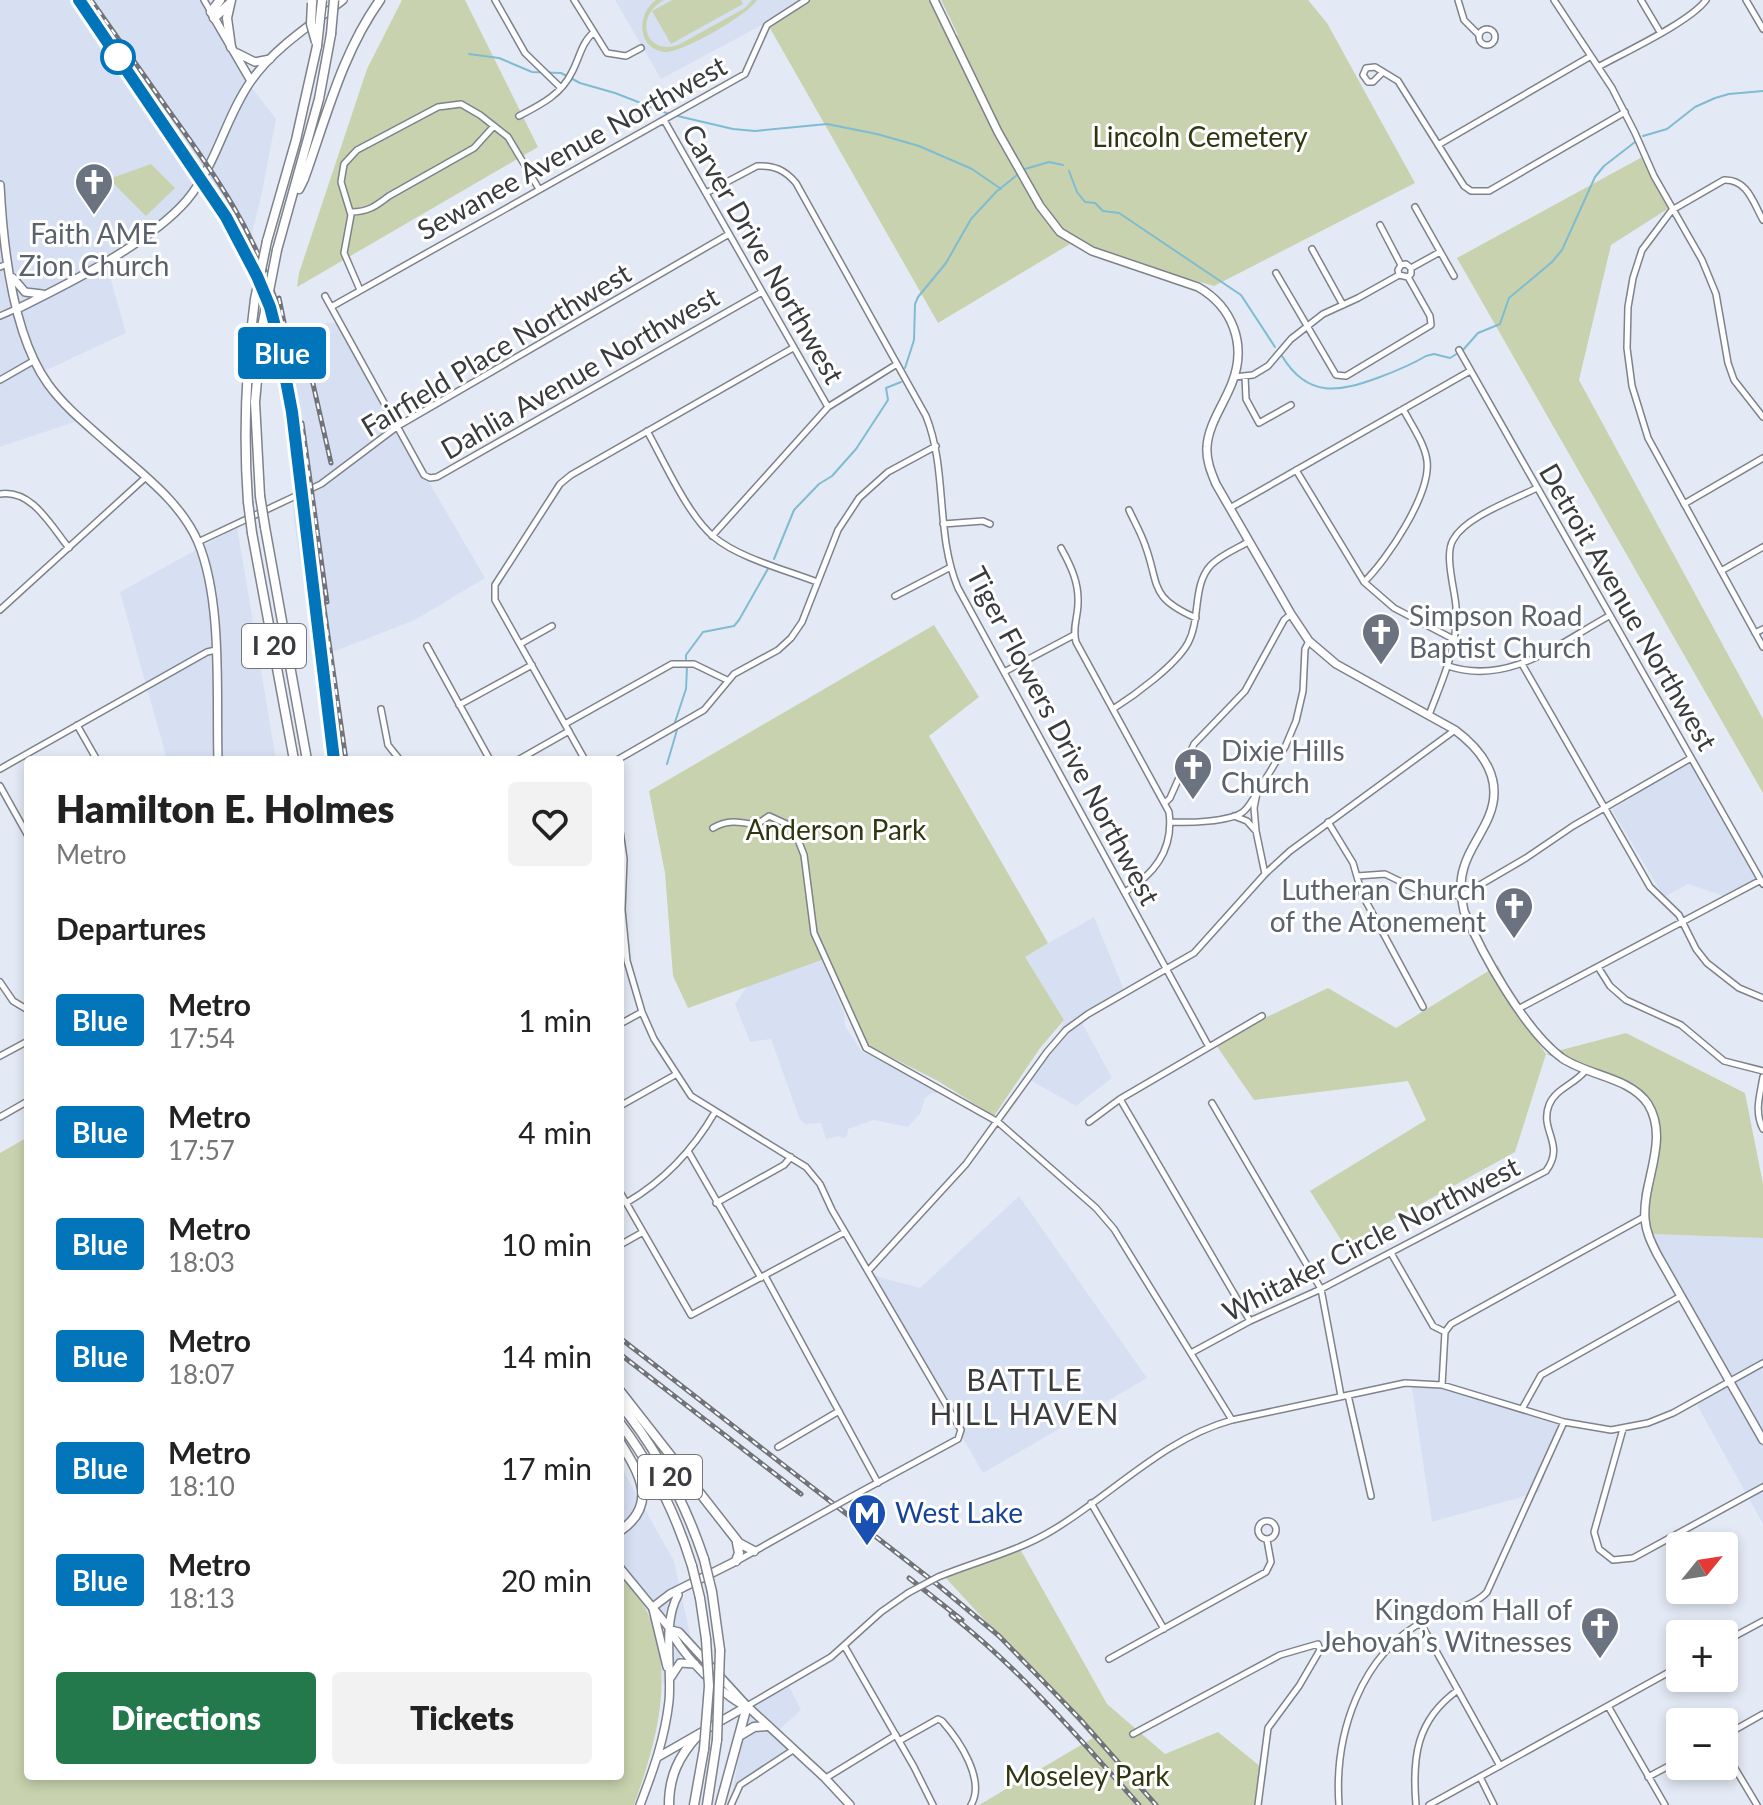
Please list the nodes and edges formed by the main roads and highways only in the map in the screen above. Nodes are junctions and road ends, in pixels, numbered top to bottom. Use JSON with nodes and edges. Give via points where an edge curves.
{"nodes":[{"id":1,"x":322,"y":0,"type":"edge"},
{"id":2,"x":334,"y":0,"type":"edge"},
{"id":3,"x":343,"y":0,"type":"edge"},
{"id":4,"x":380,"y":0,"type":"edge"},
{"id":5,"x":934,"y":0,"type":"edge"},
{"id":6,"x":227,"y":2,"type":"edge"},
{"id":7,"x":312,"y":2,"type":"edge"},
{"id":8,"x":213,"y":15,"type":"joint"},
{"id":9,"x":317,"y":46,"type":"junction"},
{"id":10,"x":232,"y":49,"type":"junction"},
{"id":11,"x":272,"y":58,"type":"junction"},
{"id":12,"x":251,"y":81,"type":"junction"},
{"id":13,"x":0,"y":185,"type":"edge"},
{"id":14,"x":292,"y":200,"type":"junction"},
{"id":15,"x":5,"y":267,"type":"edge"},
{"id":16,"x":47,"y":294,"type":"junction"},
{"id":17,"x":17,"y":309,"type":"junction"},
{"id":18,"x":218,"y":756,"type":"edge"},
{"id":19,"x":293,"y":756,"type":"edge"},
{"id":20,"x":306,"y":756,"type":"edge"},
{"id":21,"x":624,"y":1396,"type":"edge"},
{"id":22,"x":624,"y":1410,"type":"edge"},
{"id":23,"x":624,"y":1429,"type":"edge"},
{"id":24,"x":1763,"y":1440,"type":"edge"},
{"id":25,"x":624,"y":1449,"type":"edge"},
{"id":26,"x":624,"y":1527,"type":"edge"},
{"id":27,"x":736,"y":1539,"type":"junction"},
{"id":28,"x":754,"y":1551,"type":"road end"},
{"id":29,"x":736,"y":1561,"type":"joint"},
{"id":30,"x":624,"y":1573,"type":"edge"},
{"id":31,"x":687,"y":1587,"type":"junction"},
{"id":32,"x":678,"y":1595,"type":"junction"},
{"id":33,"x":653,"y":1607,"type":"junction"},
{"id":34,"x":672,"y":1610,"type":"junction"},
{"id":35,"x":671,"y":1630,"type":"junction"},
{"id":36,"x":697,"y":1665,"type":"junction"},
{"id":37,"x":670,"y":1680,"type":"junction"},
{"id":38,"x":727,"y":1693,"type":"junction"},
{"id":39,"x":747,"y":1706,"type":"junction"},
{"id":40,"x":725,"y":1719,"type":"junction"},
{"id":41,"x":767,"y":1726,"type":"junction"},
{"id":42,"x":698,"y":1735,"type":"junction"},
{"id":43,"x":739,"y":1737,"type":"junction"},
{"id":44,"x":658,"y":1757,"type":"junction"},
{"id":45,"x":640,"y":1805,"type":"edge"},
{"id":46,"x":669,"y":1805,"type":"edge"},
{"id":47,"x":694,"y":1805,"type":"edge"},
{"id":48,"x":707,"y":1805,"type":"edge"},
{"id":49,"x":720,"y":1805,"type":"edge"},
{"id":50,"x":850,"y":1805,"type":"edge"}],
"edges":[{"from":1,"to":9,"type":"highway","number":"I 20","bridge":true},
{"from":2,"to":14,"type":"highway","number":"I 20","bridge":true,"via":[[319,99]]},
{"from":3,"to":11,"type":"main road"},
{"from":4,"to":14,"type":"highway","via":[[346,58]]},
{"from":5,"to":24,"type":"main road","via":[[995,127],[1051,222],[1092,251],[1198,287],[1223,305],[1235,328],[1238,356],[1207,447],[1209,467],[1309,641],[1336,664],[1455,730],[1479,751],[1490,770],[1494,789],[1489,815],[1464,867],[1461,896],[1469,922],[1518,1009],[1547,1046],[1585,1071],[1630,1088],[1651,1112],[1655,1147],[1644,1217],[1650,1242]]},
{"from":6,"to":8,"type":"highway"},
{"from":6,"to":10,"type":"highway"},
{"from":7,"to":9,"type":"highway","bridge":true},
{"from":8,"to":10,"type":"main road"},
{"from":9,"to":19,"type":"highway","number":"I 20","bridge":true,"via":[[267,241],[246,380],[248,502]]},
{"from":10,"to":11,"type":"main road","via":[[255,62]]},
{"from":10,"to":12,"type":"main road"},
{"from":11,"to":12,"type":"main road"},
{"from":12,"to":16,"type":"main road","via":[[206,173],[181,207],[148,234]]},
{"from":13,"to":15,"type":"main road"},
{"from":14,"to":20,"type":"highway","number":"I 20","bridge":true,"via":[[262,327],[255,402],[260,496]]},
{"from":15,"to":16,"type":"main road","via":[[25,292]]},
{"from":15,"to":17,"type":"main road"},
{"from":16,"to":17,"type":"main road"},
{"from":17,"to":18,"type":"main road","via":[[35,360],[59,398],[179,510],[198,542],[216,650]]},
{"from":21,"to":27,"type":"highway"},
{"from":22,"to":48,"type":"highway","number":"I 20","bridge":true,"via":[[685,1509],[712,1592],[720,1650],[717,1740]]},
{"from":23,"to":47,"type":"highway","number":"I 20","bridge":true,"via":[[662,1488],[700,1598],[709,1686]]},
{"from":25,"to":26,"type":"highway","via":[[643,1489],[641,1504]]},
{"from":27,"to":28,"type":"highway"},
{"from":27,"to":29,"type":"highway"},
{"from":29,"to":31,"type":"main road"},
{"from":30,"to":33,"type":"main road"},
{"from":31,"to":32,"type":"main road"},
{"from":31,"to":33,"type":"main road"},
{"from":32,"to":33,"type":"main road"},
{"from":32,"to":34,"type":"main road"},
{"from":33,"to":35,"type":"main road"},
{"from":33,"to":37,"type":"main road"},
{"from":34,"to":35,"type":"main road"},
{"from":34,"to":39,"type":"main road","via":[[687,1636],[743,1694]]},
{"from":35,"to":36,"type":"main road"},
{"from":35,"to":37,"type":"main road"},
{"from":35,"to":39,"type":"main road","via":[[679,1632]]},
{"from":36,"to":37,"type":"main road","via":[[680,1663]]},
{"from":36,"to":38,"type":"main road"},
{"from":37,"to":44,"type":"main road"},
{"from":38,"to":39,"type":"main road"},
{"from":38,"to":40,"type":"main road","via":[[731,1708]]},
{"from":39,"to":40,"type":"main road"},
{"from":39,"to":41,"type":"main road"},
{"from":39,"to":43,"type":"highway"},
{"from":40,"to":42,"type":"main road"},
{"from":41,"to":43,"type":"highway"},
{"from":41,"to":50,"type":"main road"},
{"from":42,"to":44,"type":"main road"},
{"from":42,"to":46,"type":"highway","via":[[678,1760]]},
{"from":43,"to":49,"type":"highway"},
{"from":44,"to":45,"type":"main road"}]}
